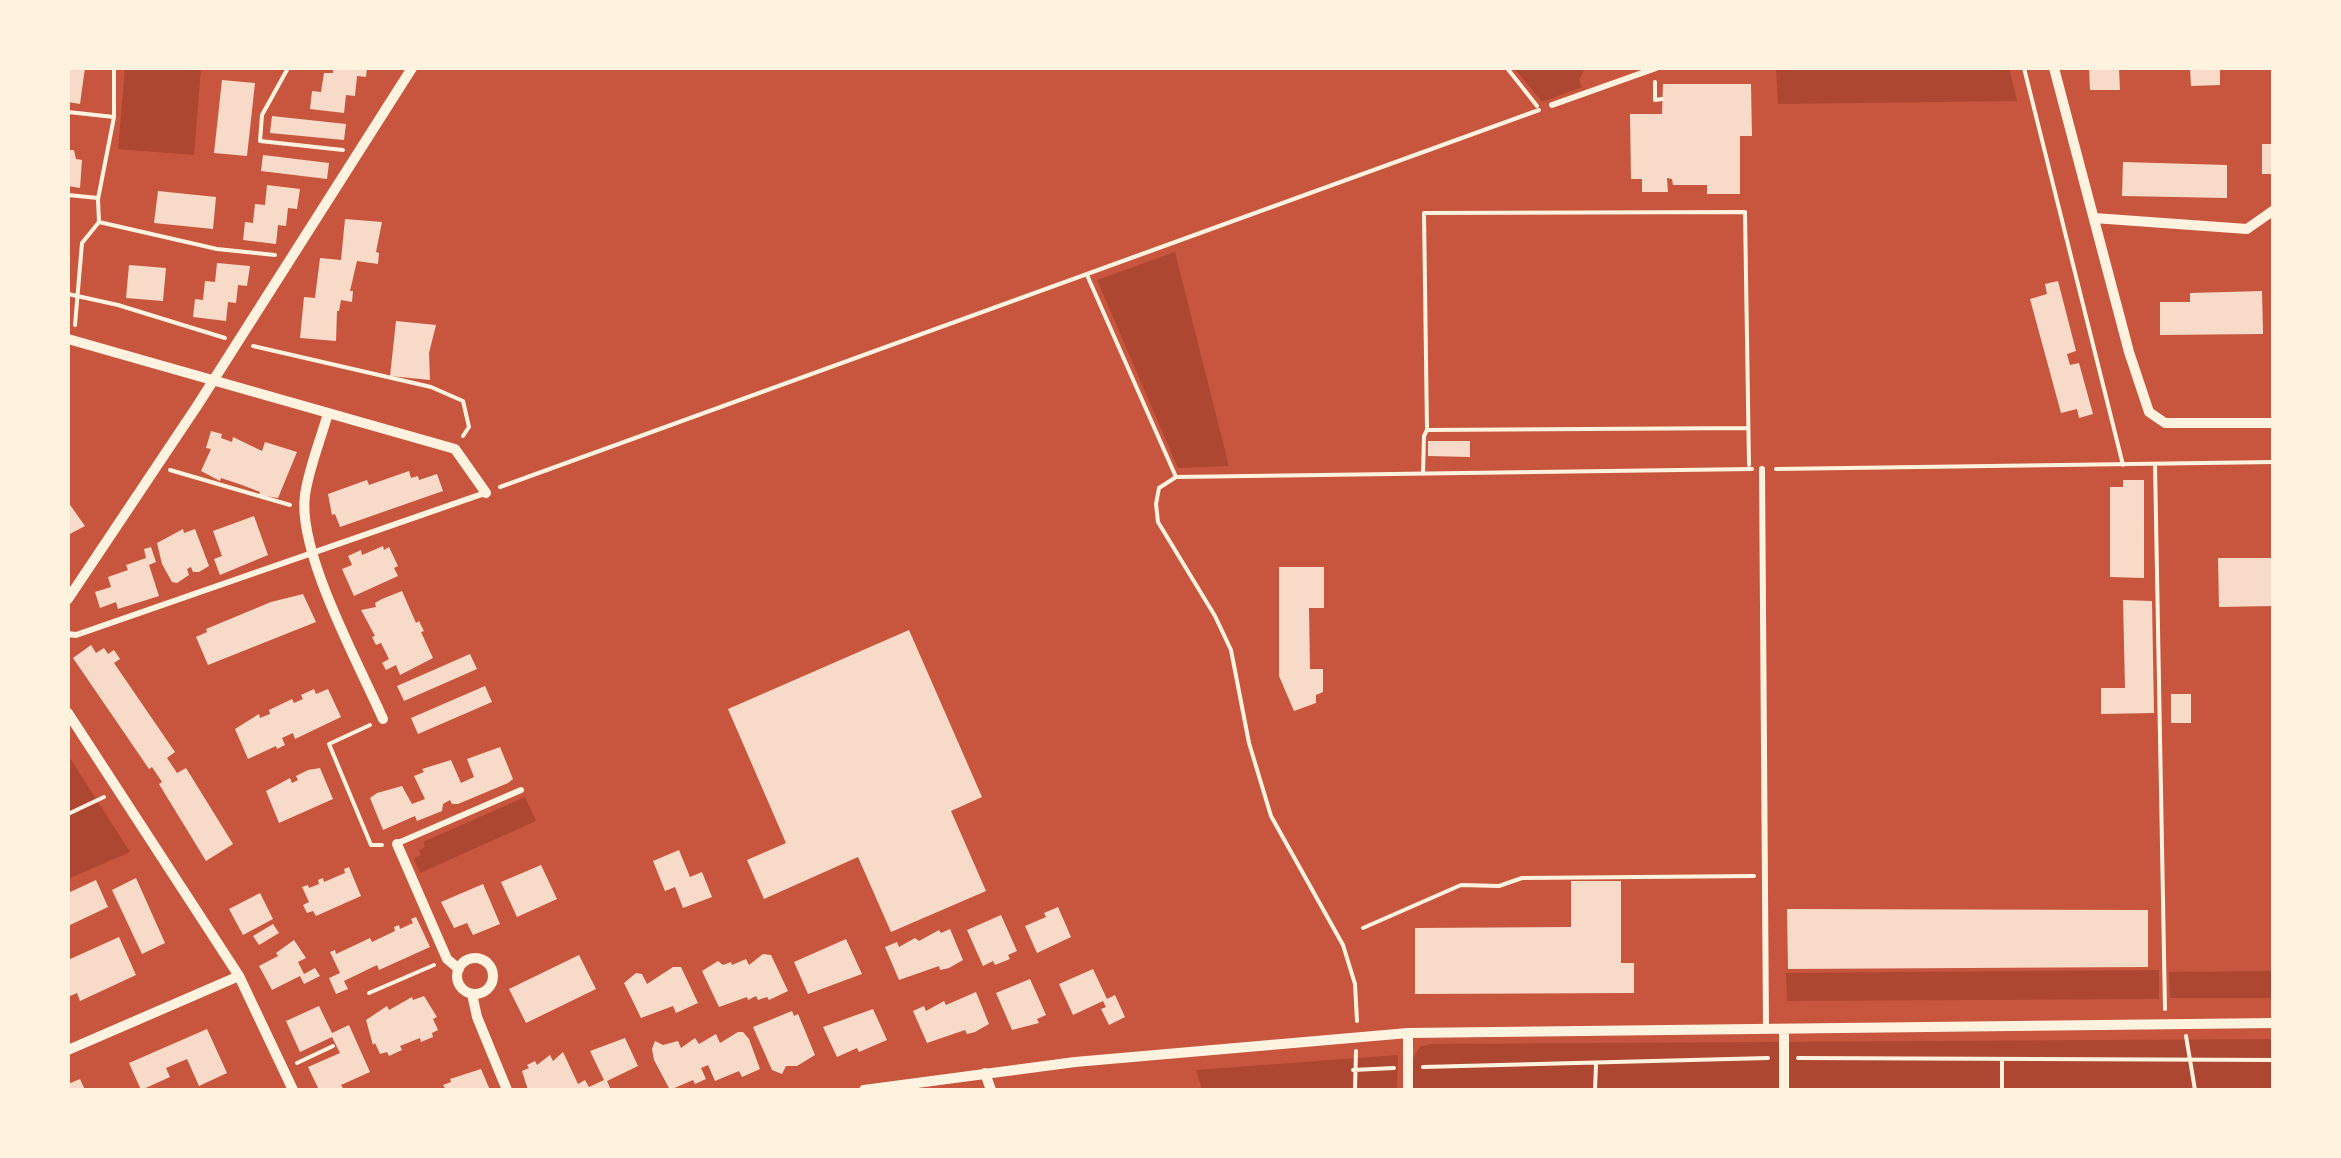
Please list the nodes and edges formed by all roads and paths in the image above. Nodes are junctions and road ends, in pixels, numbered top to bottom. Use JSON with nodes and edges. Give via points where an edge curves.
{"nodes":[{"id":1,"x":114,"y":68,"type":"edge"},
{"id":2,"x":288,"y":68,"type":"edge"},
{"id":3,"x":412,"y":68,"type":"edge"},
{"id":4,"x":1506,"y":68,"type":"edge"},
{"id":5,"x":1656,"y":68,"type":"edge"},
{"id":6,"x":2024,"y":68,"type":"edge"},
{"id":7,"x":2054,"y":68,"type":"edge"},
{"id":8,"x":1662,"y":99,"type":"dead end"},
{"id":9,"x":1552,"y":105,"type":"dead end"},
{"id":10,"x":68,"y":112,"type":"edge"},
{"id":11,"x":114,"y":117,"type":"junction"},
{"id":12,"x":357,"y":152,"type":"junction"},
{"id":13,"x":68,"y":195,"type":"edge"},
{"id":14,"x":98,"y":198,"type":"junction"},
{"id":15,"x":2274,"y":210,"type":"edge"},
{"id":16,"x":2094,"y":218,"type":"junction"},
{"id":17,"x":99,"y":222,"type":"junction"},
{"id":18,"x":292,"y":257,"type":"junction"},
{"id":19,"x":1086,"y":274,"type":"junction"},
{"id":20,"x":68,"y":294,"type":"edge"},
{"id":21,"x":78,"y":296,"type":"junction"},
{"id":22,"x":71,"y":340,"type":"edge"},
{"id":23,"x":238,"y":342,"type":"junction"},
{"id":24,"x":214,"y":379,"type":"junction"},
{"id":25,"x":328,"y":413,"type":"junction"},
{"id":26,"x":2274,"y":423,"type":"edge"},
{"id":27,"x":1748,"y":428,"type":"junction"},
{"id":28,"x":1427,"y":430,"type":"junction"},
{"id":29,"x":455,"y":449,"type":"junction"},
{"id":30,"x":160,"y":462,"type":"junction"},
{"id":31,"x":2274,"y":462,"type":"edge"},
{"id":32,"x":2156,"y":464,"type":"junction"},
{"id":33,"x":1379,"y":465,"type":"dead end"},
{"id":34,"x":2123,"y":465,"type":"junction"},
{"id":35,"x":1749,"y":469,"type":"junction"},
{"id":36,"x":1762,"y":469,"type":"junction"},
{"id":37,"x":1378,"y":474,"type":"junction"},
{"id":38,"x":1423,"y":474,"type":"junction"},
{"id":39,"x":1176,"y":477,"type":"junction"},
{"id":40,"x":486,"y":492,"type":"junction"},
{"id":41,"x":304,"y":508,"type":"junction"},
{"id":42,"x":312,"y":555,"type":"junction"},
{"id":43,"x":68,"y":600,"type":"edge"},
{"id":44,"x":68,"y":634,"type":"edge"},
{"id":45,"x":68,"y":712,"type":"edge"},
{"id":46,"x":383,"y":719,"type":"joint"},
{"id":47,"x":120,"y":789,"type":"junction"},
{"id":48,"x":521,"y":790,"type":"dead end"},
{"id":49,"x":68,"y":814,"type":"edge"},
{"id":50,"x":396,"y":844,"type":"junction"},
{"id":51,"x":1764,"y":876,"type":"junction"},
{"id":52,"x":1363,"y":928,"type":"dead end"},
{"id":53,"x":447,"y":959,"type":"junction"},
{"id":54,"x":459,"y":969,"type":"junction"},
{"id":55,"x":240,"y":976,"type":"junction"},
{"id":56,"x":370,"y":993,"type":"dead end"},
{"id":57,"x":472,"y":994,"type":"junction"},
{"id":58,"x":2274,"y":1023,"type":"edge"},
{"id":59,"x":2166,"y":1024,"type":"junction"},
{"id":60,"x":2184,"y":1024,"type":"junction"},
{"id":61,"x":1766,"y":1029,"type":"junction"},
{"id":62,"x":1784,"y":1029,"type":"junction"},
{"id":63,"x":1408,"y":1033,"type":"junction"},
{"id":64,"x":1358,"y":1036,"type":"junction"},
{"id":65,"x":333,"y":1046,"type":"dead end"},
{"id":66,"x":68,"y":1050,"type":"edge"},
{"id":67,"x":1784,"y":1058,"type":"junction"},
{"id":68,"x":2002,"y":1059,"type":"junction"},
{"id":69,"x":2190,"y":1059,"type":"junction"},
{"id":70,"x":2274,"y":1060,"type":"edge"},
{"id":71,"x":1596,"y":1064,"type":"junction"},
{"id":72,"x":1408,"y":1068,"type":"junction"},
{"id":73,"x":284,"y":1070,"type":"junction"},
{"id":74,"x":1353,"y":1070,"type":"junction"},
{"id":75,"x":985,"y":1073,"type":"junction"},
{"id":76,"x":293,"y":1090,"type":"edge"},
{"id":77,"x":507,"y":1090,"type":"edge"},
{"id":78,"x":864,"y":1090,"type":"edge"},
{"id":79,"x":991,"y":1090,"type":"edge"},
{"id":80,"x":1356,"y":1090,"type":"edge"},
{"id":81,"x":1408,"y":1090,"type":"edge"},
{"id":82,"x":1595,"y":1090,"type":"edge"},
{"id":83,"x":1784,"y":1090,"type":"edge"},
{"id":84,"x":2002,"y":1090,"type":"edge"},
{"id":85,"x":2195,"y":1090,"type":"edge"}],
"edges":[{"from":1,"to":11,"type":"path"},
{"from":2,"to":12,"type":"path","via":[[262,115],[260,141]]},
{"from":3,"to":12,"type":"street"},
{"from":4,"to":19,"type":"path","via":[[1540,110]]},
{"from":5,"to":8,"type":"path","via":[[1655,100]]},
{"from":5,"to":9,"type":"lane"},
{"from":6,"to":34,"type":"path"},
{"from":7,"to":16,"type":"street"},
{"from":10,"to":11,"type":"path"},
{"from":11,"to":14,"type":"path"},
{"from":12,"to":18,"type":"street"},
{"from":13,"to":14,"type":"path"},
{"from":14,"to":17,"type":"path"},
{"from":15,"to":16,"type":"street","via":[[2247,229]]},
{"from":16,"to":26,"type":"street","via":[[2149,412],[2165,423]]},
{"from":17,"to":18,"type":"path","via":[[217,249]]},
{"from":17,"to":21,"type":"path","via":[[82,243]]},
{"from":18,"to":23,"type":"street"},
{"from":19,"to":39,"type":"path"},
{"from":19,"to":40,"type":"path"},
{"from":20,"to":21,"type":"path"},
{"from":21,"to":22,"type":"path"},
{"from":21,"to":23,"type":"path"},
{"from":22,"to":24,"type":"street"},
{"from":23,"to":24,"type":"street"},
{"from":23,"to":29,"type":"path","via":[[431,387],[463,401],[468,427]]},
{"from":24,"to":25,"type":"street"},
{"from":24,"to":30,"type":"street"},
{"from":25,"to":29,"type":"street"},
{"from":25,"to":41,"type":"street"},
{"from":27,"to":28,"type":"path"},
{"from":27,"to":28,"type":"path","via":[[1746,212],[1424,213]]},
{"from":27,"to":35,"type":"path"},
{"from":28,"to":38,"type":"path"},
{"from":29,"to":40,"type":"street"},
{"from":30,"to":41,"type":"path"},
{"from":30,"to":43,"type":"street"},
{"from":31,"to":32,"type":"path"},
{"from":32,"to":34,"type":"path"},
{"from":32,"to":59,"type":"path"},
{"from":33,"to":37,"type":"path"},
{"from":34,"to":36,"type":"path"},
{"from":35,"to":36,"type":"path"},
{"from":35,"to":38,"type":"path"},
{"from":36,"to":51,"type":"lane"},
{"from":37,"to":38,"type":"path"},
{"from":37,"to":39,"type":"path"},
{"from":39,"to":64,"type":"path","via":[[1159,488],[1158,522],[1231,650],[1261,788],[1343,945],[1355,984]]},
{"from":40,"to":42,"type":"lane"},
{"from":41,"to":42,"type":"street"},
{"from":42,"to":44,"type":"lane"},
{"from":42,"to":46,"type":"street"},
{"from":45,"to":47,"type":"street"},
{"from":46,"to":50,"type":"path","via":[[329,744],[371,845]]},
{"from":47,"to":49,"type":"path"},
{"from":47,"to":55,"type":"street"},
{"from":48,"to":50,"type":"lane"},
{"from":50,"to":53,"type":"street"},
{"from":51,"to":52,"type":"path","via":[[1522,878],[1499,886],[1460,885]]},
{"from":51,"to":61,"type":"lane"},
{"from":53,"to":54,"type":"street"},
{"from":53,"to":56,"type":"path"},
{"from":54,"to":57,"type":"street","via":[[458,983]]},
{"from":54,"to":57,"type":"street","via":[[476,958],[489,964],[490,986]]},
{"from":55,"to":66,"type":"street"},
{"from":55,"to":73,"type":"street"},
{"from":57,"to":77,"type":"street"},
{"from":58,"to":60,"type":"street"},
{"from":59,"to":60,"type":"street"},
{"from":59,"to":62,"type":"street"},
{"from":60,"to":69,"type":"path"},
{"from":61,"to":62,"type":"street"},
{"from":61,"to":63,"type":"street"},
{"from":62,"to":67,"type":"street"},
{"from":63,"to":64,"type":"street"},
{"from":63,"to":72,"type":"street"},
{"from":64,"to":74,"type":"path"},
{"from":64,"to":75,"type":"street"},
{"from":65,"to":73,"type":"path"},
{"from":67,"to":68,"type":"path"},
{"from":67,"to":71,"type":"path"},
{"from":67,"to":83,"type":"street"},
{"from":68,"to":69,"type":"path"},
{"from":68,"to":84,"type":"path"},
{"from":69,"to":70,"type":"path"},
{"from":69,"to":85,"type":"path"},
{"from":71,"to":72,"type":"path"},
{"from":71,"to":82,"type":"path"},
{"from":72,"to":74,"type":"path"},
{"from":72,"to":81,"type":"street"},
{"from":73,"to":76,"type":"street"},
{"from":74,"to":80,"type":"path"},
{"from":75,"to":78,"type":"street"},
{"from":75,"to":79,"type":"street"}]}
